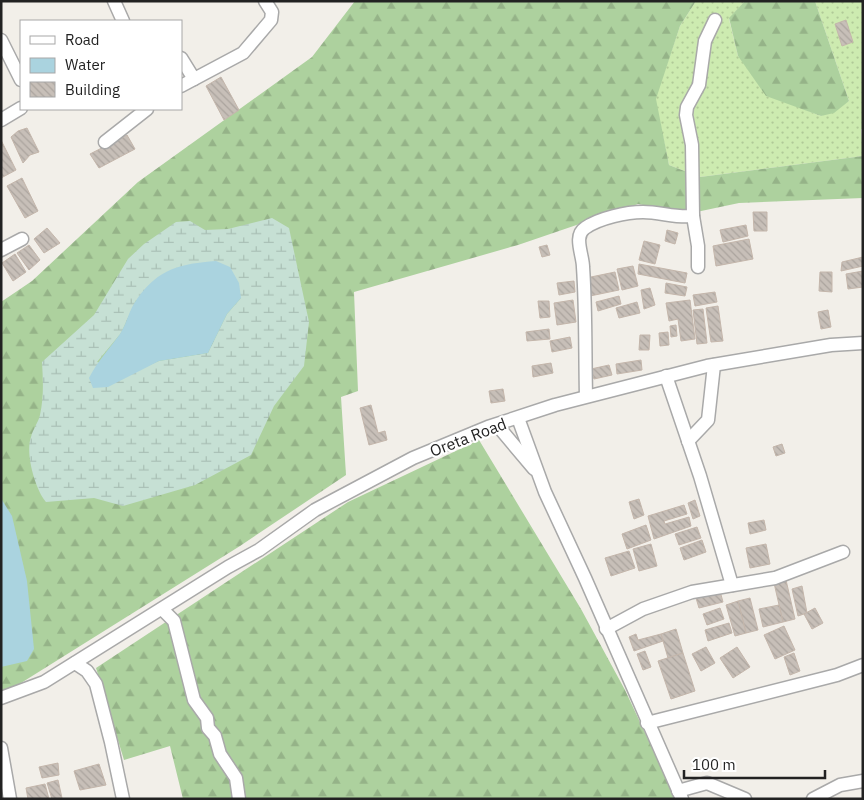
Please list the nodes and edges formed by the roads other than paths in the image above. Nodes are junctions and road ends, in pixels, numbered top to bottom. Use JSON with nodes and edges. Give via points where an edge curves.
{"nodes":[{"id":1,"x":114,"y":1,"type":"edge"},
{"id":2,"x":265,"y":1,"type":"edge"},
{"id":3,"x":123,"y":20,"type":"edge"},
{"id":4,"x":715,"y":20,"type":"dead end"},
{"id":5,"x":1,"y":40,"type":"edge"},
{"id":6,"x":182,"y":60,"type":"edge"},
{"id":7,"x":20,"y":78,"type":"edge"},
{"id":8,"x":194,"y":79,"type":"junction"},
{"id":9,"x":182,"y":85,"type":"edge"},
{"id":10,"x":20,"y":109,"type":"edge"},
{"id":11,"x":146,"y":110,"type":"edge"},
{"id":12,"x":1,"y":120,"type":"edge"},
{"id":13,"x":106,"y":142,"type":"dead end"},
{"id":14,"x":693,"y":216,"type":"junction"},
{"id":15,"x":22,"y":239,"type":"dead end"},
{"id":16,"x":1,"y":250,"type":"edge"},
{"id":17,"x":698,"y":267,"type":"dead end"},
{"id":18,"x":863,"y":343,"type":"edge"},
{"id":19,"x":714,"y":365,"type":"junction"},
{"id":20,"x":666,"y":376,"type":"junction"},
{"id":21,"x":586,"y":396,"type":"junction"},
{"id":22,"x":518,"y":418,"type":"junction"},
{"id":23,"x":497,"y":425,"type":"junction"},
{"id":24,"x":688,"y":441,"type":"junction"},
{"id":25,"x":536,"y":470,"type":"junction"},
{"id":26,"x":843,"y":552,"type":"dead end"},
{"id":27,"x":732,"y":585,"type":"junction"},
{"id":28,"x":162,"y":609,"type":"junction"},
{"id":29,"x":606,"y":628,"type":"junction"},
{"id":30,"x":75,"y":663,"type":"junction"},
{"id":31,"x":863,"y":665,"type":"edge"},
{"id":32,"x":1,"y":698,"type":"edge"},
{"id":33,"x":647,"y":723,"type":"junction"},
{"id":34,"x":1,"y":748,"type":"edge"},
{"id":35,"x":863,"y":781,"type":"edge"},
{"id":36,"x":680,"y":795,"type":"edge"},
{"id":37,"x":10,"y":799,"type":"edge"},
{"id":38,"x":123,"y":799,"type":"edge"},
{"id":39,"x":240,"y":799,"type":"edge"},
{"id":40,"x":745,"y":799,"type":"edge"},
{"id":41,"x":813,"y":799,"type":"edge"}],
"edges":[{"from":1,"to":3,"type":"street"},
{"from":2,"to":8,"type":"street","via":[[272,12],[271,20],[243,53]]},
{"from":4,"to":14,"type":"street","via":[[706,41],[699,85],[686,115],[692,145]]},
{"from":5,"to":7,"type":"street"},
{"from":6,"to":8,"type":"street"},
{"from":8,"to":9,"type":"street"},
{"from":10,"to":12,"type":"street"},
{"from":11,"to":13,"type":"street"},
{"from":14,"to":17,"type":"street"},
{"from":14,"to":21,"type":"street","via":[[643,212],[599,221],[580,233],[578,242],[583,260],[586,301]]},
{"from":15,"to":16,"type":"street"},
{"from":18,"to":19,"type":"street","name":"Oreta Road","via":[[831,345]]},
{"from":19,"to":20,"type":"street","name":"Oreta Road"},
{"from":19,"to":24,"type":"street","via":[[708,420]]},
{"from":20,"to":21,"type":"street","name":"Oreta Road"},
{"from":20,"to":24,"type":"street"},
{"from":21,"to":22,"type":"street","name":"Oreta Road"},
{"from":22,"to":23,"type":"street","name":"Oreta Road"},
{"from":22,"to":25,"type":"street"},
{"from":23,"to":25,"type":"street"},
{"from":23,"to":28,"type":"street","name":"Oreta Road","via":[[413,458],[315,510],[259,550]]},
{"from":24,"to":27,"type":"street"},
{"from":25,"to":29,"type":"street"},
{"from":26,"to":27,"type":"street","via":[[775,578]]},
{"from":27,"to":29,"type":"street","via":[[692,592],[651,606]]},
{"from":28,"to":30,"type":"street","name":"Oreta Road"},
{"from":28,"to":39,"type":"street","via":[[174,621],[194,700],[207,718],[216,746],[236,778]]},
{"from":29,"to":33,"type":"street"},
{"from":30,"to":32,"type":"street","name":"Oreta Road","via":[[44,682]]},
{"from":30,"to":38,"type":"street","via":[[88,672],[96,684]]},
{"from":31,"to":33,"type":"street","via":[[838,676]]},
{"from":33,"to":36,"type":"street"},
{"from":34,"to":37,"type":"street"},
{"from":35,"to":41,"type":"street","via":[[840,785]]},
{"from":36,"to":40,"type":"street","via":[[707,783]]}]}
